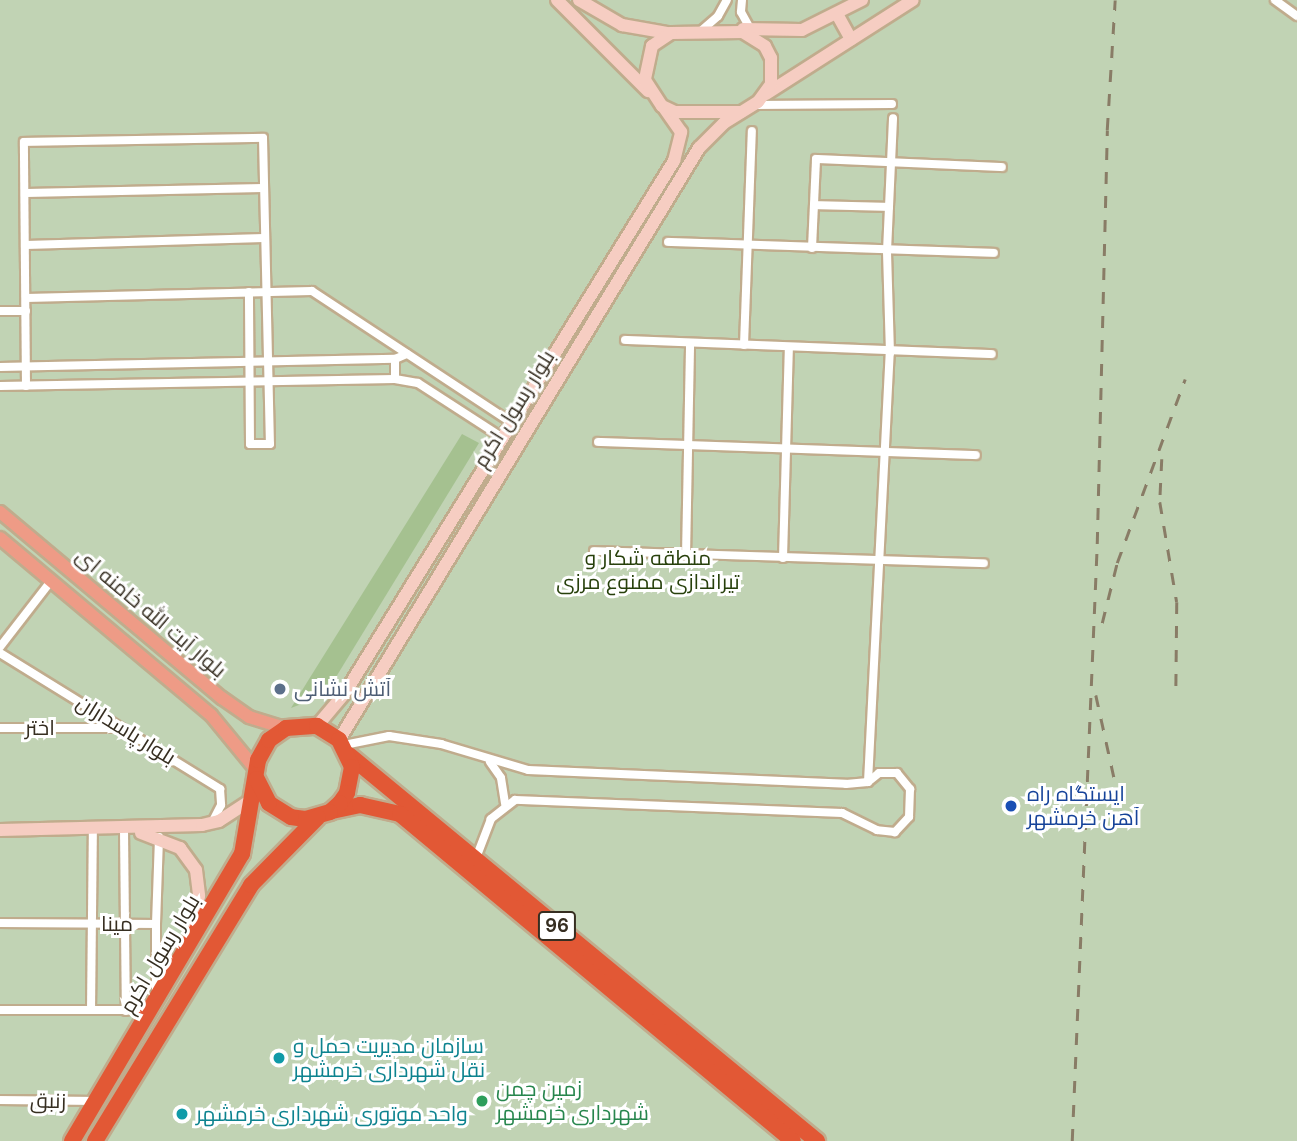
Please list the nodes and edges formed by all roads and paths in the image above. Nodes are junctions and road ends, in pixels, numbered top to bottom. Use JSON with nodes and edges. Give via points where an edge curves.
{"nodes":[{"id":1,"x":557,"y":0,"type":"edge"},
{"id":2,"x":579,"y":0,"type":"edge"},
{"id":3,"x":727,"y":0,"type":"edge"},
{"id":4,"x":742,"y":0,"type":"edge"},
{"id":5,"x":862,"y":0,"type":"edge"},
{"id":6,"x":913,"y":0,"type":"edge"},
{"id":7,"x":1275,"y":0,"type":"edge"},
{"id":8,"x":837,"y":14,"type":"junction"},
{"id":9,"x":1297,"y":16,"type":"edge"},
{"id":10,"x":732,"y":29,"type":"junction"},
{"id":11,"x":702,"y":30,"type":"junction"},
{"id":12,"x":751,"y":30,"type":"junction"},
{"id":13,"x":671,"y":33,"type":"junction"},
{"id":14,"x":851,"y":38,"type":"junction"},
{"id":15,"x":649,"y":92,"type":"junction"},
{"id":16,"x":766,"y":94,"type":"junction"},
{"id":17,"x":892,"y":104,"type":"dead end"},
{"id":18,"x":753,"y":105,"type":"junction"},
{"id":19,"x":662,"y":106,"type":"junction"},
{"id":20,"x":741,"y":112,"type":"junction"},
{"id":21,"x":893,"y":118,"type":"dead end"},
{"id":22,"x":752,"y":131,"type":"dead end"},
{"id":23,"x":891,"y":162,"type":"junction"},
{"id":24,"x":1002,"y":167,"type":"dead end"},
{"id":25,"x":263,"y":188,"type":"junction"},
{"id":26,"x":26,"y":193,"type":"junction"},
{"id":27,"x":814,"y":205,"type":"junction"},
{"id":28,"x":889,"y":207,"type":"junction"},
{"id":29,"x":264,"y":238,"type":"junction"},
{"id":30,"x":668,"y":242,"type":"dead end"},
{"id":31,"x":26,"y":245,"type":"junction"},
{"id":32,"x":746,"y":246,"type":"junction"},
{"id":33,"x":813,"y":248,"type":"junction"},
{"id":34,"x":887,"y":251,"type":"junction"},
{"id":35,"x":994,"y":253,"type":"dead end"},
{"id":36,"x":265,"y":291,"type":"junction"},
{"id":37,"x":249,"y":292,"type":"junction"},
{"id":38,"x":26,"y":298,"type":"junction"},
{"id":39,"x":0,"y":311,"type":"edge"},
{"id":40,"x":26,"y":311,"type":"junction"},
{"id":41,"x":625,"y":340,"type":"dead end"},
{"id":42,"x":690,"y":342,"type":"junction"},
{"id":43,"x":744,"y":345,"type":"junction"},
{"id":44,"x":789,"y":348,"type":"junction"},
{"id":45,"x":890,"y":353,"type":"junction"},
{"id":46,"x":407,"y":354,"type":"junction"},
{"id":47,"x":992,"y":354,"type":"dead end"},
{"id":48,"x":396,"y":359,"type":"junction"},
{"id":49,"x":249,"y":362,"type":"junction"},
{"id":50,"x":269,"y":362,"type":"junction"},
{"id":51,"x":133,"y":365,"type":"junction"},
{"id":52,"x":0,"y":367,"type":"edge"},
{"id":53,"x":26,"y":367,"type":"junction"},
{"id":54,"x":396,"y":379,"type":"junction"},
{"id":55,"x":250,"y":380,"type":"junction"},
{"id":56,"x":269,"y":380,"type":"junction"},
{"id":57,"x":133,"y":383,"type":"junction"},
{"id":58,"x":0,"y":386,"type":"edge"},
{"id":59,"x":26,"y":386,"type":"junction"},
{"id":60,"x":484,"y":404,"type":"junction"},
{"id":61,"x":523,"y":405,"type":"junction"},
{"id":62,"x":536,"y":414,"type":"junction"},
{"id":63,"x":474,"y":419,"type":"junction"},
{"id":64,"x":512,"y":423,"type":"junction"},
{"id":65,"x":503,"y":438,"type":"junction"},
{"id":66,"x":598,"y":442,"type":"dead end"},
{"id":67,"x":688,"y":446,"type":"junction"},
{"id":68,"x":786,"y":449,"type":"junction"},
{"id":69,"x":883,"y":453,"type":"junction"},
{"id":70,"x":976,"y":455,"type":"dead end"},
{"id":71,"x":0,"y":512,"type":"edge"},
{"id":72,"x":0,"y":538,"type":"edge"},
{"id":73,"x":594,"y":551,"type":"dead end"},
{"id":74,"x":686,"y":556,"type":"junction"},
{"id":75,"x":783,"y":558,"type":"junction"},
{"id":76,"x":876,"y":560,"type":"junction"},
{"id":77,"x":984,"y":563,"type":"dead end"},
{"id":78,"x":51,"y":581,"type":"junction"},
{"id":79,"x":0,"y":647,"type":"edge"},
{"id":80,"x":0,"y":653,"type":"edge"},
{"id":81,"x":317,"y":726,"type":"junction"},
{"id":82,"x":0,"y":728,"type":"edge"},
{"id":83,"x":122,"y":728,"type":"junction"},
{"id":84,"x":286,"y":728,"type":"junction"},
{"id":85,"x":344,"y":746,"type":"junction"},
{"id":86,"x":489,"y":761,"type":"junction"},
{"id":87,"x":257,"y":775,"type":"junction"},
{"id":88,"x":868,"y":782,"type":"junction"},
{"id":89,"x":255,"y":796,"type":"junction"},
{"id":90,"x":505,"y":804,"type":"junction"},
{"id":91,"x":324,"y":814,"type":"junction"},
{"id":92,"x":212,"y":823,"type":"junction"},
{"id":93,"x":0,"y":830,"type":"edge"},
{"id":94,"x":93,"y":830,"type":"junction"},
{"id":95,"x":124,"y":830,"type":"junction"},
{"id":96,"x":159,"y":837,"type":"junction"},
{"id":97,"x":477,"y":858,"type":"junction"},
{"id":98,"x":0,"y":923,"type":"edge"},
{"id":99,"x":92,"y":924,"type":"junction"},
{"id":100,"x":124,"y":924,"type":"junction"},
{"id":101,"x":156,"y":924,"type":"junction"},
{"id":102,"x":178,"y":965,"type":"junction"},
{"id":103,"x":154,"y":1006,"type":"junction"},
{"id":104,"x":0,"y":1010,"type":"edge"},
{"id":105,"x":91,"y":1010,"type":"junction"},
{"id":106,"x":126,"y":1011,"type":"junction"},
{"id":107,"x":0,"y":1100,"type":"edge"},
{"id":108,"x":96,"y":1101,"type":"junction"},
{"id":109,"x":72,"y":1141,"type":"edge"},
{"id":110,"x":95,"y":1141,"type":"edge"},
{"id":111,"x":793,"y":1141,"type":"edge"},
{"id":112,"x":817,"y":1141,"type":"edge"}],
"edges":[{"from":1,"to":15,"type":"main road"},
{"from":2,"to":13,"type":"main road","via":[[622,25]]},
{"from":3,"to":11,"type":"street"},
{"from":4,"to":12,"type":"street","via":[[741,12]]},
{"from":5,"to":8,"type":"main road"},
{"from":6,"to":14,"type":"main road"},
{"from":7,"to":9,"type":"street"},
{"from":8,"to":12,"type":"main road","via":[[802,30]]},
{"from":8,"to":14,"type":"main road"},
{"from":10,"to":11,"type":"main road"},
{"from":10,"to":12,"type":"main road"},
{"from":10,"to":16,"type":"main road","via":[[756,37],[765,46],[772,69]]},
{"from":11,"to":13,"type":"main road"},
{"from":13,"to":15,"type":"main road","via":[[647,55]]},
{"from":14,"to":16,"type":"main road"},
{"from":15,"to":19,"type":"main road"},
{"from":16,"to":18,"type":"main road"},
{"from":17,"to":18,"type":"street"},
{"from":18,"to":20,"type":"main road"},
{"from":19,"to":20,"type":"main road","via":[[675,112]]},
{"from":19,"to":61,"type":"main road","name":"بلوار رسول اکرم","via":[[681,132],[674,161]]},
{"from":20,"to":62,"type":"main road","name":"بلوار رسول اکرم","via":[[699,148]]},
{"from":21,"to":23,"type":"street"},
{"from":22,"to":32,"type":"street"},
{"from":23,"to":24,"type":"street"},
{"from":23,"to":27,"type":"street","via":[[816,159]]},
{"from":23,"to":28,"type":"street"},
{"from":25,"to":26,"type":"street"},
{"from":25,"to":26,"type":"street","via":[[263,138],[248,135],[24,142]]},
{"from":25,"to":29,"type":"street"},
{"from":26,"to":31,"type":"street"},
{"from":27,"to":28,"type":"street"},
{"from":27,"to":33,"type":"street"},
{"from":28,"to":34,"type":"street"},
{"from":29,"to":31,"type":"street"},
{"from":29,"to":36,"type":"street"},
{"from":30,"to":32,"type":"street"},
{"from":31,"to":38,"type":"street"},
{"from":32,"to":33,"type":"street"},
{"from":32,"to":43,"type":"street"},
{"from":33,"to":34,"type":"street"},
{"from":34,"to":35,"type":"street"},
{"from":34,"to":45,"type":"street"},
{"from":36,"to":37,"type":"street"},
{"from":36,"to":46,"type":"street","via":[[312,291]]},
{"from":36,"to":50,"type":"street"},
{"from":37,"to":38,"type":"street"},
{"from":37,"to":49,"type":"street"},
{"from":38,"to":40,"type":"street"},
{"from":39,"to":40,"type":"street"},
{"from":40,"to":53,"type":"street"},
{"from":41,"to":42,"type":"street"},
{"from":42,"to":43,"type":"street"},
{"from":42,"to":67,"type":"street"},
{"from":43,"to":44,"type":"street"},
{"from":44,"to":45,"type":"street"},
{"from":44,"to":68,"type":"street"},
{"from":45,"to":47,"type":"street"},
{"from":45,"to":69,"type":"street"},
{"from":46,"to":48,"type":"street"},
{"from":46,"to":60,"type":"street"},
{"from":48,"to":50,"type":"street"},
{"from":48,"to":54,"type":"street"},
{"from":49,"to":50,"type":"street"},
{"from":49,"to":51,"type":"street"},
{"from":49,"to":55,"type":"street"},
{"from":50,"to":56,"type":"street"},
{"from":51,"to":53,"type":"street"},
{"from":51,"to":57,"type":"street"},
{"from":52,"to":53,"type":"street"},
{"from":53,"to":59,"type":"street"},
{"from":54,"to":56,"type":"street"},
{"from":54,"to":63,"type":"street","via":[[418,383]]},
{"from":55,"to":56,"type":"street"},
{"from":55,"to":56,"type":"street","via":[[250,444],[270,444]]},
{"from":55,"to":57,"type":"street"},
{"from":57,"to":59,"type":"street"},
{"from":58,"to":59,"type":"street"},
{"from":60,"to":63,"type":"street"},
{"from":60,"to":64,"type":"street"},
{"from":61,"to":62,"type":"main road"},
{"from":61,"to":64,"type":"main road","name":"بلوار رسول اکرم"},
{"from":62,"to":85,"type":"main road","name":"بلوار رسول اکرم"},
{"from":63,"to":65,"type":"street"},
{"from":64,"to":65,"type":"main road","name":"بلوار رسول اکرم"},
{"from":65,"to":81,"type":"main road","name":"بلوار رسول اکرم","via":[[345,693]]},
{"from":66,"to":67,"type":"street"},
{"from":67,"to":68,"type":"street"},
{"from":67,"to":74,"type":"street"},
{"from":68,"to":69,"type":"street"},
{"from":68,"to":75,"type":"street"},
{"from":69,"to":70,"type":"street"},
{"from":69,"to":76,"type":"street"},
{"from":71,"to":84,"type":"main road","name":"بلوار آیت الله خامنه ای","via":[[222,698],[249,717]]},
{"from":72,"to":78,"type":"main road","name":"بلوار آیت الله خامنه ای"},
{"from":73,"to":74,"type":"street"},
{"from":74,"to":75,"type":"street"},
{"from":75,"to":76,"type":"street"},
{"from":76,"to":77,"type":"street"},
{"from":76,"to":88,"type":"street"},
{"from":78,"to":79,"type":"street"},
{"from":78,"to":87,"type":"main road","name":"بلوار آیت الله خامنه ای","via":[[211,715]]},
{"from":80,"to":83,"type":"street","name":"بلوار پاسداران"},
{"from":81,"to":84,"type":"highway"},
{"from":81,"to":85,"type":"highway","number":"96"},
{"from":82,"to":83,"type":"street","name":"اختر"},
{"from":83,"to":92,"type":"street","name":"بلوار پاسداران","via":[[220,789],[221,805]]},
{"from":84,"to":87,"type":"highway","via":[[262,750]]},
{"from":85,"to":86,"type":"street","via":[[389,736],[441,744]]},
{"from":85,"to":91,"type":"highway","via":[[352,767],[347,793]]},
{"from":85,"to":97,"type":"highway","number":"96"},
{"from":86,"to":88,"type":"street","via":[[528,770]]},
{"from":86,"to":90,"type":"street","via":[[501,778]]},
{"from":87,"to":89,"type":"highway","name":"بلوار رسول اکرم"},
{"from":87,"to":91,"type":"highway","number":"96","via":[[269,803],[279,812],[291,817]]},
{"from":88,"to":90,"type":"street","via":[[879,773],[897,773],[906,781],[909,817],[904,826],[895,832],[877,830],[842,813],[531,801]]},
{"from":89,"to":92,"type":"main road"},
{"from":89,"to":102,"type":"highway","name":"بلوار رسول اکرم","via":[[242,854]]},
{"from":90,"to":97,"type":"street","via":[[491,819]]},
{"from":91,"to":110,"type":"highway","name":"بلوار رسول اکرم","via":[[251,885]]},
{"from":91,"to":111,"type":"highway","number":"96","via":[[360,805],[400,814]]},
{"from":92,"to":95,"type":"main road"},
{"from":93,"to":94,"type":"main road"},
{"from":94,"to":95,"type":"main road"},
{"from":94,"to":99,"type":"street"},
{"from":95,"to":96,"type":"main road"},
{"from":95,"to":100,"type":"street"},
{"from":96,"to":101,"type":"street"},
{"from":96,"to":102,"type":"main road","via":[[191,859],[199,883],[197,914]]},
{"from":97,"to":112,"type":"highway","number":"96"},
{"from":98,"to":99,"type":"street","name":"مینا"},
{"from":99,"to":100,"type":"street","name":"مینا"},
{"from":99,"to":105,"type":"street"},
{"from":100,"to":101,"type":"street","name":"مینا"},
{"from":100,"to":106,"type":"street"},
{"from":101,"to":103,"type":"street","name":"مینا"},
{"from":102,"to":103,"type":"highway","name":"بلوار رسول اکرم"},
{"from":103,"to":106,"type":"street"},
{"from":103,"to":108,"type":"highway","name":"بلوار رسول اکرم"},
{"from":104,"to":105,"type":"street"},
{"from":105,"to":106,"type":"street"},
{"from":107,"to":108,"type":"street","name":"زنبق"},
{"from":108,"to":109,"type":"highway","name":"بلوار رسول اکرم"}]}
